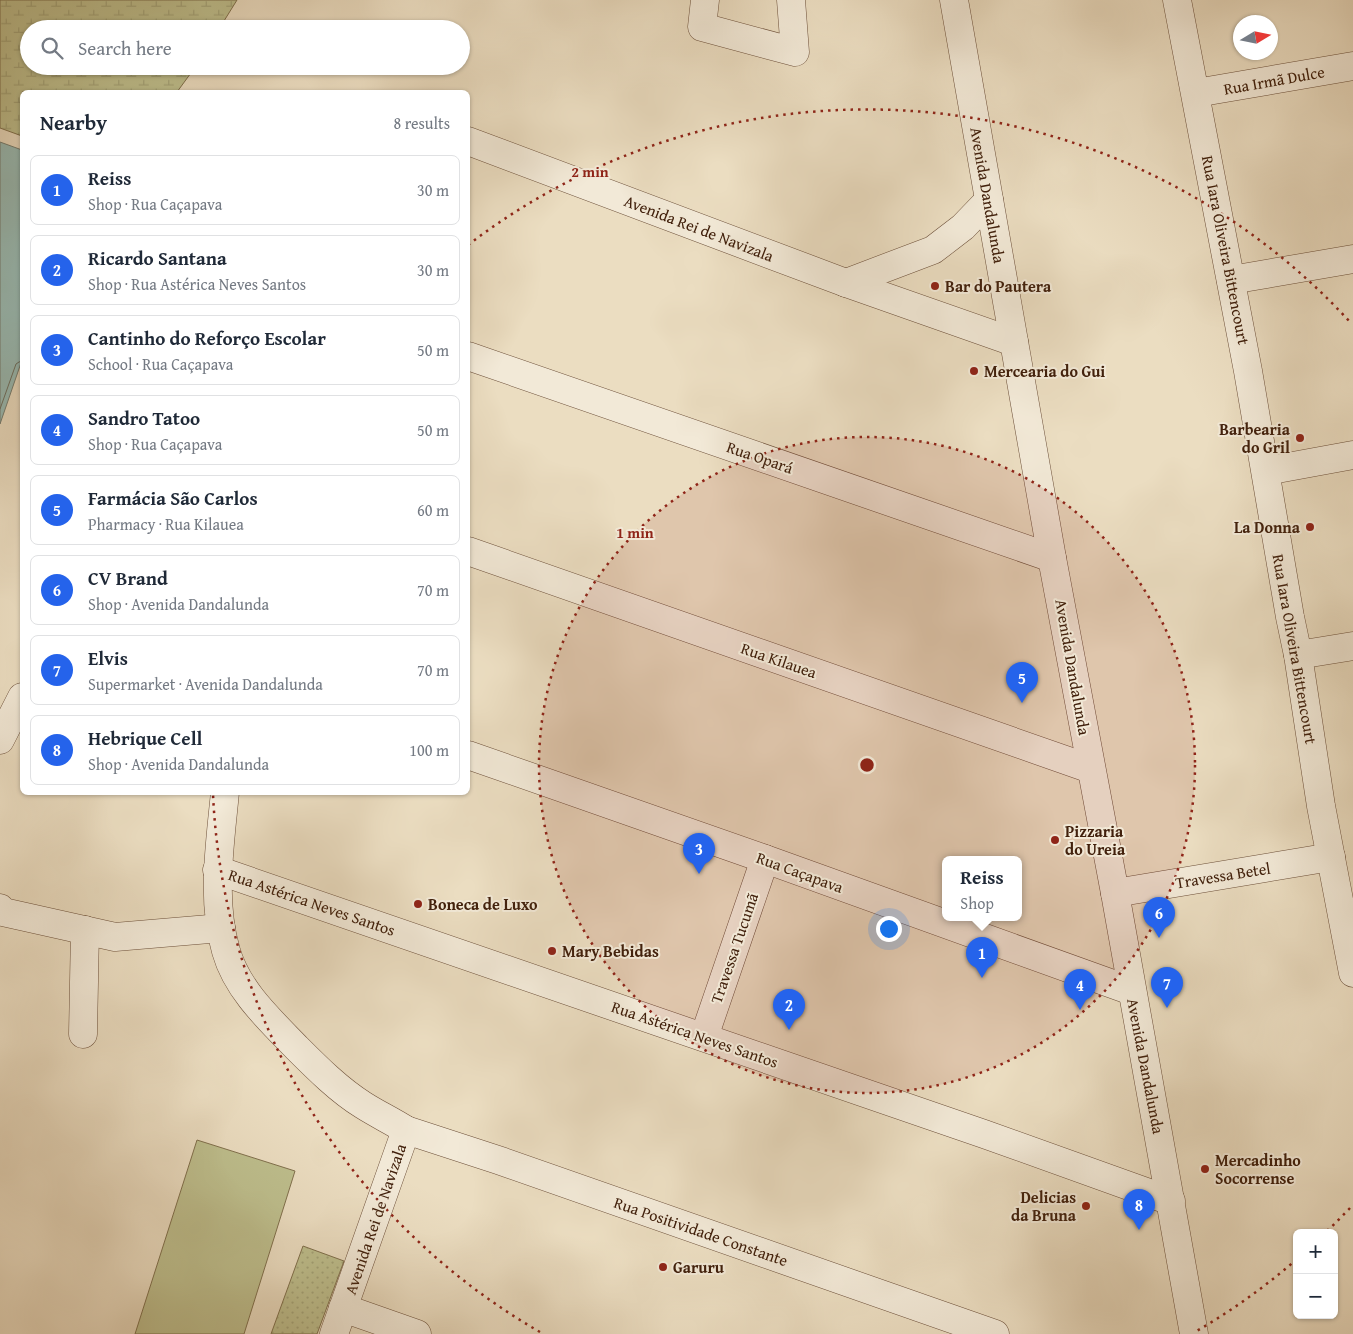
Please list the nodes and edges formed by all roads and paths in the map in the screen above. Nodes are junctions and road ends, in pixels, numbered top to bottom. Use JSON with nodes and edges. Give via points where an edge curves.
{"nodes":[{"id":1,"x":705,"y":0,"type":"edge"},
{"id":2,"x":791,"y":0,"type":"edge"},
{"id":3,"x":954,"y":0,"type":"edge"},
{"id":4,"x":1177,"y":0,"type":"edge"},
{"id":5,"x":1353,"y":66,"type":"edge"},
{"id":6,"x":1196,"y":93,"type":"junction"},
{"id":7,"x":470,"y":142,"type":"edge"},
{"id":8,"x":989,"y":200,"type":"junction"},
{"id":9,"x":1353,"y":259,"type":"edge"},
{"id":10,"x":1232,"y":280,"type":"junction"},
{"id":11,"x":846,"y":283,"type":"junction"},
{"id":12,"x":1014,"y":342,"type":"junction"},
{"id":13,"x":470,"y":357,"type":"edge"},
{"id":14,"x":1353,"y":455,"type":"edge"},
{"id":15,"x":1266,"y":471,"type":"junction"},
{"id":16,"x":470,"y":552,"type":"edge"},
{"id":17,"x":1052,"y":558,"type":"junction"},
{"id":18,"x":1353,"y":646,"type":"edge"},
{"id":19,"x":1298,"y":655,"type":"junction"},
{"id":20,"x":20,"y":701,"type":"edge"},
{"id":21,"x":0,"y":740,"type":"edge"},
{"id":22,"x":470,"y":756,"type":"edge"},
{"id":23,"x":1091,"y":769,"type":"junction"},
{"id":24,"x":225,"y":795,"type":"edge"},
{"id":25,"x":1331,"y":857,"type":"junction"},
{"id":26,"x":765,"y":859,"type":"junction"},
{"id":27,"x":217,"y":870,"type":"junction"},
{"id":28,"x":1116,"y":893,"type":"junction"},
{"id":29,"x":0,"y":908,"type":"edge"},
{"id":30,"x":221,"y":928,"type":"junction"},
{"id":31,"x":85,"y":930,"type":"junction"},
{"id":32,"x":1353,"y":973,"type":"edge"},
{"id":33,"x":1132,"y":991,"type":"junction"},
{"id":34,"x":83,"y":1034,"type":"dead end"},
{"id":35,"x":704,"y":1037,"type":"junction"},
{"id":36,"x":406,"y":1130,"type":"junction"},
{"id":37,"x":1171,"y":1201,"type":"junction"},
{"id":38,"x":343,"y":1308,"type":"junction"},
{"id":39,"x":334,"y":1334,"type":"edge"},
{"id":40,"x":417,"y":1334,"type":"edge"},
{"id":41,"x":994,"y":1334,"type":"edge"},
{"id":42,"x":1194,"y":1334,"type":"edge"}],
"edges":[{"from":1,"to":2,"type":"street","via":[[702,26],[795,52]]},
{"from":3,"to":8,"type":"street","name":"Avenida Dandalunda"},
{"from":4,"to":6,"type":"street","name":"Rua Iara Oliveira Bittencourt"},
{"from":5,"to":6,"type":"street","name":"Rua Irmã Dulce"},
{"from":6,"to":10,"type":"street","name":"Rua Iara Oliveira Bittencourt"},
{"from":7,"to":11,"type":"street","name":"Avenida Rei de Navizala"},
{"from":8,"to":11,"type":"street","via":[[963,227],[933,250]]},
{"from":8,"to":12,"type":"street","name":"Avenida Dandalunda"},
{"from":9,"to":10,"type":"street"},
{"from":10,"to":15,"type":"street","name":"Rua Iara Oliveira Bittencourt"},
{"from":11,"to":12,"type":"street","name":"Avenida Rei de Navizala"},
{"from":12,"to":17,"type":"street","name":"Avenida Dandalunda"},
{"from":13,"to":17,"type":"street","name":"Rua Opará"},
{"from":14,"to":15,"type":"street"},
{"from":15,"to":19,"type":"street","name":"Rua Iara Oliveira Bittencourt"},
{"from":16,"to":23,"type":"street","name":"Rua Kilauea"},
{"from":17,"to":23,"type":"street","name":"Avenida Dandalunda"},
{"from":18,"to":19,"type":"street"},
{"from":19,"to":25,"type":"street","name":"Rua Iara Oliveira Bittencourt"},
{"from":20,"to":21,"type":"street"},
{"from":22,"to":26,"type":"street","name":"Rua Caçapava"},
{"from":23,"to":28,"type":"street","name":"Avenida Dandalunda"},
{"from":24,"to":27,"type":"street","name":"Avenida Rei de Navizala"},
{"from":25,"to":28,"type":"street","name":"Travessa Betel"},
{"from":25,"to":32,"type":"street","name":"Rua Iara Oliveira Bittencourt"},
{"from":26,"to":33,"type":"street","name":"Rua Caçapava"},
{"from":26,"to":35,"type":"street","name":"Travessa Tucumã"},
{"from":27,"to":30,"type":"street","name":"Avenida Rei de Navizala"},
{"from":27,"to":35,"type":"street","name":"Rua Astérica Neves Santos"},
{"from":28,"to":33,"type":"street","name":"Avenida Dandalunda"},
{"from":29,"to":31,"type":"street","via":[[2,912]]},
{"from":30,"to":31,"type":"street","via":[[115,937]]},
{"from":30,"to":36,"type":"street","name":"Avenida Rei de Navizala","via":[[234,972],[267,1018],[322,1073],[362,1105]]},
{"from":31,"to":34,"type":"street"},
{"from":33,"to":37,"type":"street","name":"Avenida Dandalunda"},
{"from":35,"to":37,"type":"street","name":"Rua Astérica Neves Santos"},
{"from":36,"to":38,"type":"street","name":"Avenida Rei de Navizala"},
{"from":36,"to":41,"type":"street","name":"Rua Positividade Constante"},
{"from":37,"to":42,"type":"street","name":"Avenida Dandalunda"},
{"from":38,"to":39,"type":"street","name":"Avenida Rei de Navizala"},
{"from":38,"to":40,"type":"street"}]}
